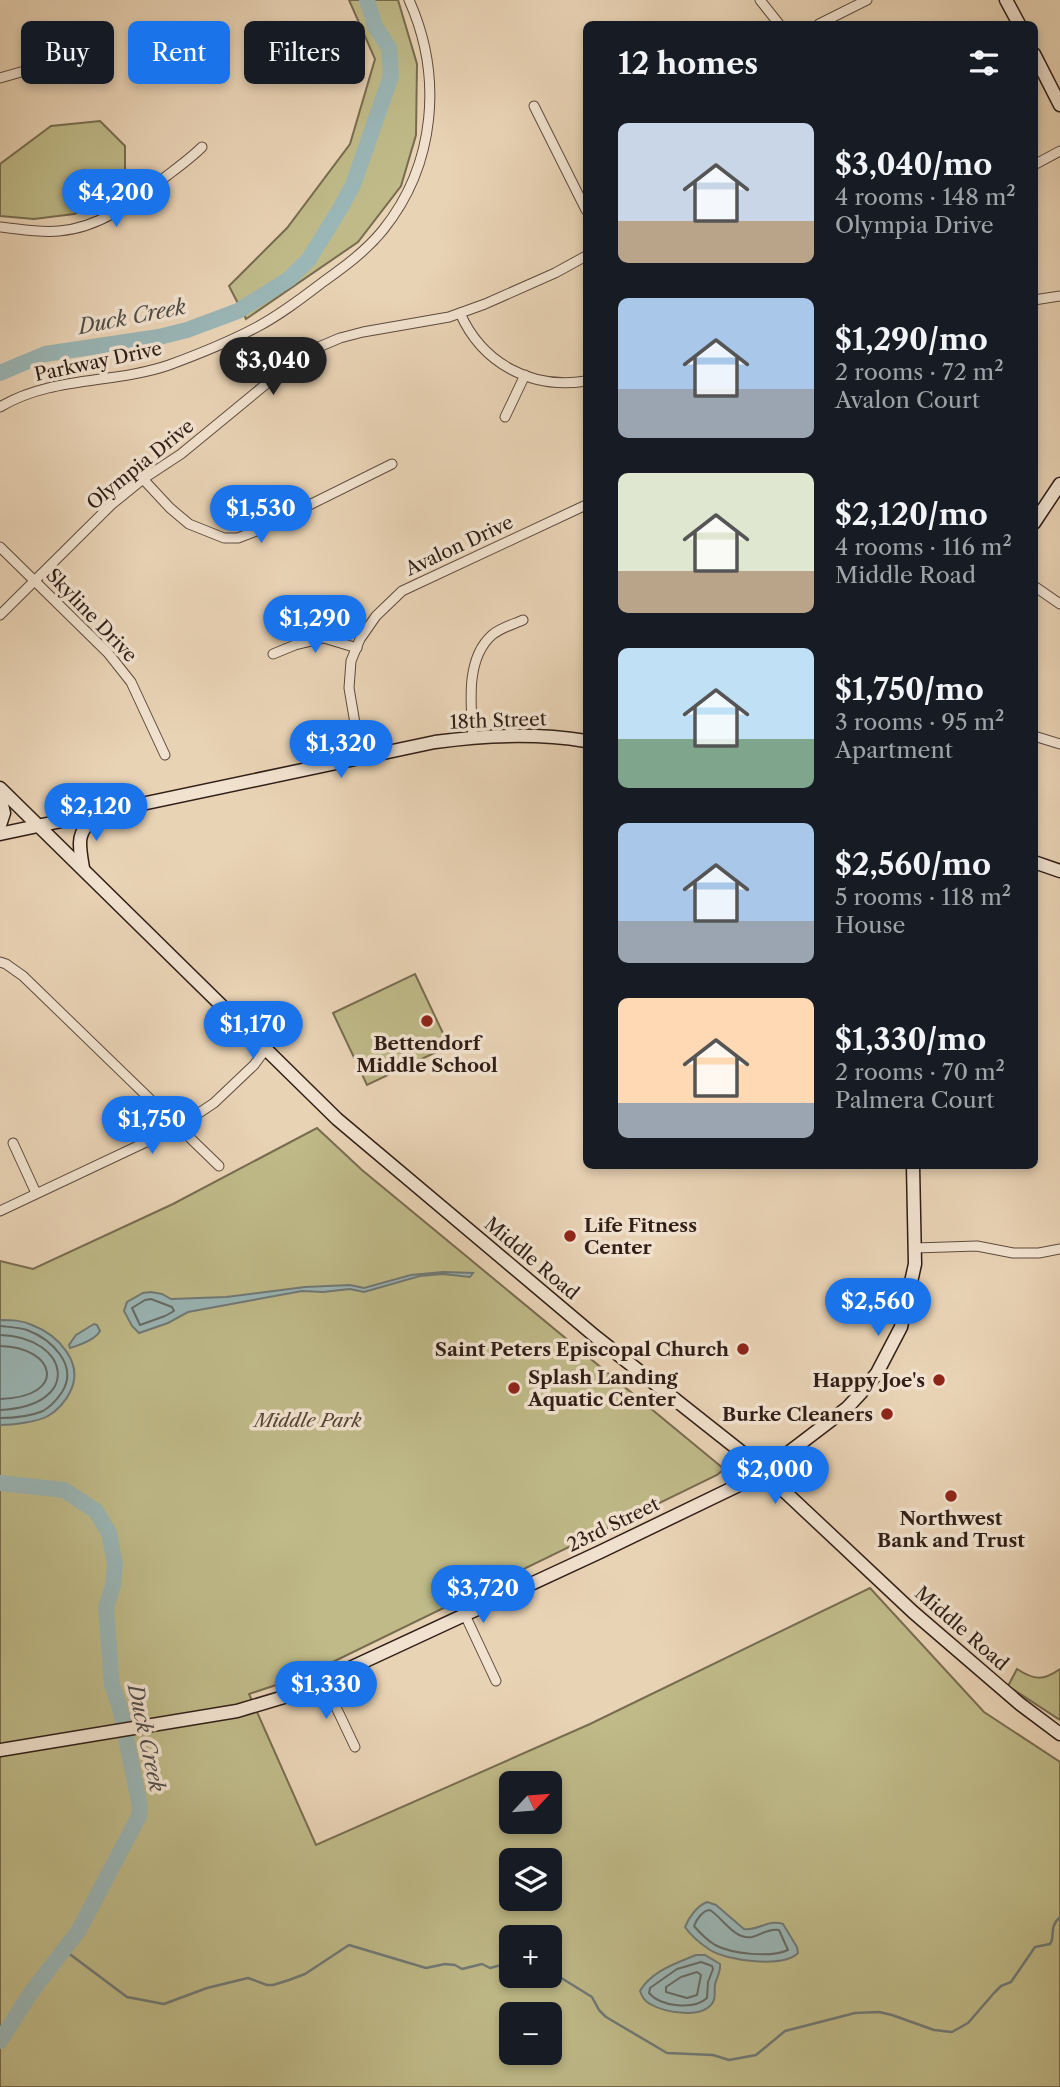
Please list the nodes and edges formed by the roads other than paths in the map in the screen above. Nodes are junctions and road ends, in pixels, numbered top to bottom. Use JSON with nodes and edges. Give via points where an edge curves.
{"nodes":[{"id":1,"x":408,"y":0,"type":"edge"},
{"id":2,"x":760,"y":0,"type":"edge"},
{"id":3,"x":867,"y":0,"type":"edge"},
{"id":4,"x":1006,"y":0,"type":"edge"},
{"id":5,"x":777,"y":21,"type":"edge"},
{"id":6,"x":825,"y":21,"type":"edge"},
{"id":7,"x":1017,"y":21,"type":"edge"},
{"id":8,"x":1038,"y":60,"type":"edge"},
{"id":9,"x":21,"y":72,"type":"edge"},
{"id":10,"x":0,"y":78,"type":"edge"},
{"id":11,"x":1057,"y":90,"type":"edge"},
{"id":12,"x":1060,"y":105,"type":"edge"},
{"id":13,"x":534,"y":106,"type":"dead end"},
{"id":14,"x":202,"y":147,"type":"dead end"},
{"id":15,"x":1060,"y":151,"type":"edge"},
{"id":16,"x":1038,"y":163,"type":"edge"},
{"id":17,"x":583,"y":204,"type":"edge"},
{"id":18,"x":0,"y":227,"type":"edge"},
{"id":19,"x":583,"y":258,"type":"edge"},
{"id":20,"x":1060,"y":296,"type":"edge"},
{"id":21,"x":1038,"y":299,"type":"edge"},
{"id":22,"x":460,"y":313,"type":"junction"},
{"id":23,"x":525,"y":375,"type":"junction"},
{"id":24,"x":583,"y":381,"type":"edge"},
{"id":25,"x":0,"y":407,"type":"edge"},
{"id":26,"x":505,"y":416,"type":"dead end"},
{"id":27,"x":392,"y":464,"type":"dead end"},
{"id":28,"x":143,"y":480,"type":"junction"},
{"id":29,"x":1060,"y":484,"type":"edge"},
{"id":30,"x":583,"y":506,"type":"edge"},
{"id":31,"x":1038,"y":517,"type":"edge"},
{"id":32,"x":0,"y":547,"type":"edge"},
{"id":33,"x":35,"y":581,"type":"junction"},
{"id":34,"x":1038,"y":589,"type":"edge"},
{"id":35,"x":1060,"y":604,"type":"edge"},
{"id":36,"x":0,"y":615,"type":"edge"},
{"id":37,"x":523,"y":620,"type":"dead end"},
{"id":38,"x":357,"y":648,"type":"junction"},
{"id":39,"x":273,"y":654,"type":"dead end"},
{"id":40,"x":473,"y":737,"type":"junction"},
{"id":41,"x":1038,"y":737,"type":"edge"},
{"id":42,"x":583,"y":741,"type":"edge"},
{"id":43,"x":1060,"y":744,"type":"edge"},
{"id":44,"x":165,"y":754,"type":"dead end"},
{"id":45,"x":361,"y":759,"type":"junction"},
{"id":46,"x":0,"y":788,"type":"edge"},
{"id":47,"x":0,"y":796,"type":"edge"},
{"id":48,"x":96,"y":813,"type":"junction"},
{"id":49,"x":0,"y":825,"type":"edge"},
{"id":50,"x":39,"y":825,"type":"junction"},
{"id":51,"x":0,"y":834,"type":"edge"},
{"id":52,"x":1038,"y":863,"type":"edge"},
{"id":53,"x":83,"y":868,"type":"junction"},
{"id":54,"x":1060,"y":871,"type":"edge"},
{"id":55,"x":0,"y":962,"type":"edge"},
{"id":56,"x":265,"y":1049,"type":"junction"},
{"id":57,"x":178,"y":1127,"type":"junction"},
{"id":58,"x":13,"y":1143,"type":"dead end"},
{"id":59,"x":219,"y":1166,"type":"dead end"},
{"id":60,"x":913,"y":1169,"type":"edge"},
{"id":61,"x":36,"y":1193,"type":"junction"},
{"id":62,"x":0,"y":1211,"type":"edge"},
{"id":63,"x":915,"y":1248,"type":"junction"},
{"id":64,"x":1060,"y":1249,"type":"edge"},
{"id":65,"x":762,"y":1471,"type":"junction"},
{"id":66,"x":465,"y":1615,"type":"junction"},
{"id":67,"x":496,"y":1681,"type":"dead end"},
{"id":68,"x":324,"y":1682,"type":"junction"},
{"id":69,"x":1060,"y":1734,"type":"edge"},
{"id":70,"x":355,"y":1747,"type":"dead end"},
{"id":71,"x":0,"y":1749,"type":"edge"}],
"edges":[{"from":1,"to":25,"type":"street","name":"Parkway Drive","via":[[428,60],[427,133],[408,192],[366,249],[290,306],[229,340],[169,365],[43,389]]},
{"from":2,"to":5,"type":"street"},
{"from":3,"to":6,"type":"street"},
{"from":4,"to":7,"type":"main road"},
{"from":8,"to":11,"type":"main road"},
{"from":9,"to":10,"type":"street"},
{"from":11,"to":12,"type":"main road"},
{"from":13,"to":17,"type":"street"},
{"from":14,"to":18,"type":"street","via":[[115,213],[85,225],[61,231]]},
{"from":15,"to":16,"type":"street"},
{"from":19,"to":22,"type":"street","name":"Olympia Drive"},
{"from":20,"to":21,"type":"street"},
{"from":22,"to":23,"type":"street","via":[[484,350]]},
{"from":22,"to":28,"type":"street","name":"Olympia Drive","via":[[363,332],[314,349]]},
{"from":23,"to":24,"type":"street","via":[[555,382]]},
{"from":23,"to":26,"type":"street"},
{"from":27,"to":28,"type":"street","via":[[238,538],[224,538],[189,524]]},
{"from":28,"to":33,"type":"street","name":"Olympia Drive","via":[[111,505]]},
{"from":29,"to":31,"type":"main road"},
{"from":30,"to":38,"type":"street","name":"Avalon Drive","via":[[402,591],[376,616]]},
{"from":32,"to":33,"type":"street","name":"Skyline Drive"},
{"from":33,"to":36,"type":"street","name":"Olympia Drive"},
{"from":33,"to":44,"type":"street","name":"Skyline Drive","via":[[131,682]]},
{"from":34,"to":35,"type":"street"},
{"from":37,"to":40,"type":"street","via":[[493,634],[482,647],[470,695]]},
{"from":38,"to":39,"type":"street","via":[[324,638]]},
{"from":38,"to":45,"type":"street","name":"Avalon Drive","via":[[349,688]]},
{"from":40,"to":42,"type":"main road","name":"18th Street"},
{"from":40,"to":45,"type":"main road","name":"18th Street"},
{"from":41,"to":43,"type":"street"},
{"from":45,"to":48,"type":"main road","name":"18th Street"},
{"from":46,"to":50,"type":"main road","name":"Middle Road"},
{"from":47,"to":49,"type":"main road","via":[[4,807]]},
{"from":48,"to":50,"type":"main road","name":"18th Street"},
{"from":48,"to":53,"type":"main road","via":[[80,833]]},
{"from":50,"to":51,"type":"main road","name":"18th Street"},
{"from":50,"to":53,"type":"main road","name":"Middle Road"},
{"from":52,"to":54,"type":"main road"},
{"from":53,"to":56,"type":"main road","name":"Middle Road"},
{"from":55,"to":57,"type":"street","via":[[23,976]]},
{"from":56,"to":57,"type":"street","via":[[215,1103]]},
{"from":56,"to":65,"type":"main road","name":"Middle Road","via":[[366,1145]]},
{"from":57,"to":59,"type":"street"},
{"from":57,"to":61,"type":"street"},
{"from":58,"to":61,"type":"street"},
{"from":60,"to":63,"type":"main road","name":"23rd Street"},
{"from":61,"to":62,"type":"street"},
{"from":63,"to":64,"type":"street","via":[[977,1246],[1013,1254]]},
{"from":63,"to":65,"type":"main road","name":"23rd Street","via":[[904,1319],[877,1373],[846,1408]]},
{"from":65,"to":66,"type":"main road","name":"23rd Street"},
{"from":65,"to":69,"type":"main road","name":"Middle Road","via":[[913,1612]]},
{"from":66,"to":67,"type":"street"},
{"from":66,"to":68,"type":"main road","name":"23rd Street"},
{"from":68,"to":70,"type":"street"},
{"from":68,"to":71,"type":"main road","name":"23rd Street","via":[[237,1711]]}]}
